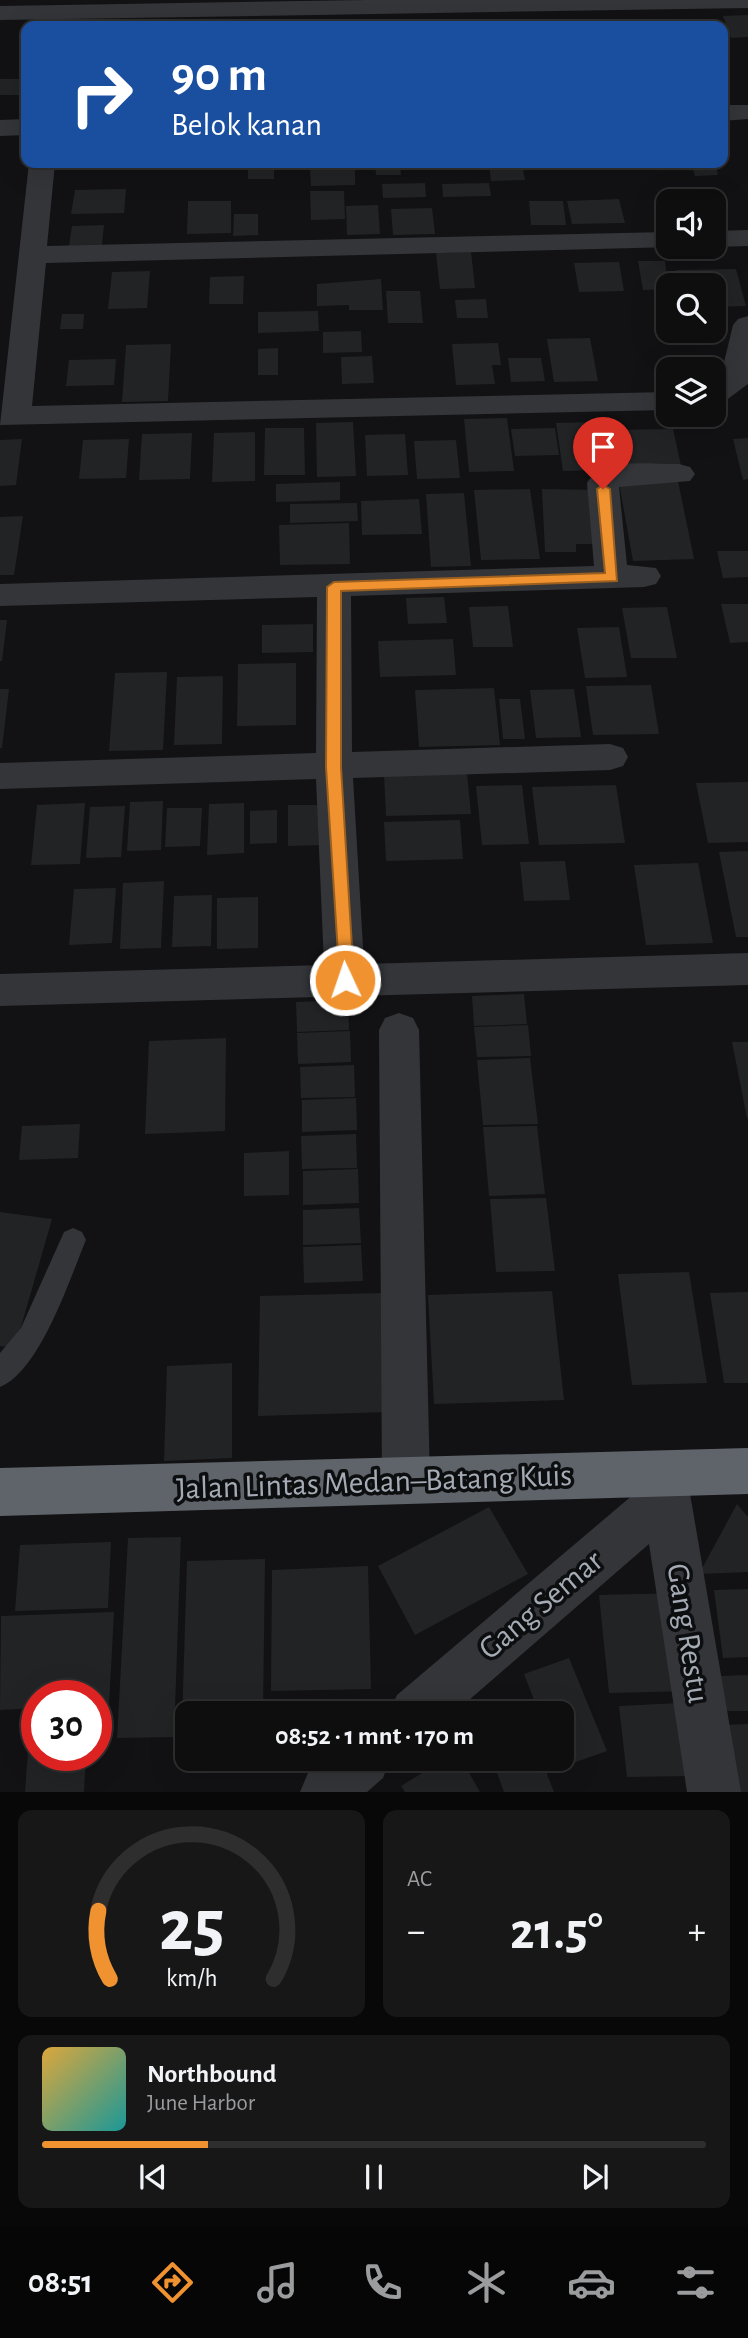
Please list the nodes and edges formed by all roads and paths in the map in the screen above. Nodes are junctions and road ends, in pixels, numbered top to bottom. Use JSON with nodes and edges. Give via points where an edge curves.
{"nodes":[{"id":1,"x":748,"y":1,"type":"edge"},
{"id":2,"x":0,"y":13,"type":"edge"},
{"id":3,"x":63,"y":13,"type":"edge"},
{"id":4,"x":21,"y":127,"type":"edge"},
{"id":5,"x":0,"y":128,"type":"edge"},
{"id":6,"x":42,"y":168,"type":"edge"},
{"id":7,"x":748,"y":238,"type":"edge"},
{"id":8,"x":726,"y":239,"type":"edge"},
{"id":9,"x":656,"y":240,"type":"edge"},
{"id":10,"x":33,"y":255,"type":"junction"},
{"id":11,"x":748,"y":325,"type":"edge"},
{"id":12,"x":726,"y":388,"type":"edge"},
{"id":13,"x":656,"y":401,"type":"edge"},
{"id":14,"x":8,"y":416,"type":"edge"},
{"id":15,"x":679,"y":474,"type":"dead end"},
{"id":16,"x":334,"y":587,"type":"junction"},
{"id":17,"x":0,"y":595,"type":"edge"},
{"id":18,"x":610,"y":757,"type":"dead end"},
{"id":19,"x":334,"y":767,"type":"junction"},
{"id":20,"x":0,"y":776,"type":"edge"},
{"id":21,"x":748,"y":969,"type":"edge"},
{"id":22,"x":345,"y":980,"type":"junction"},
{"id":23,"x":0,"y":990,"type":"edge"},
{"id":24,"x":399,"y":1030,"type":"dead end"},
{"id":25,"x":73,"y":1240,"type":"dead end"},
{"id":26,"x":0,"y":1374,"type":"edge"},
{"id":27,"x":748,"y":1471,"type":"edge"},
{"id":28,"x":425,"y":1480,"type":"junction"},
{"id":29,"x":650,"y":1481,"type":"junction"},
{"id":30,"x":0,"y":1492,"type":"edge"},
{"id":31,"x":427,"y":1701,"type":"edge"},
{"id":32,"x":351,"y":1771,"type":"edge"},
{"id":33,"x":327,"y":1792,"type":"edge"},
{"id":34,"x":714,"y":1792,"type":"edge"}],
"edges":[{"from":1,"to":3,"type":"street"},
{"from":2,"to":3,"type":"street"},
{"from":4,"to":5,"type":"street"},
{"from":6,"to":10,"type":"street"},
{"from":7,"to":8,"type":"street"},
{"from":9,"to":10,"type":"street"},
{"from":10,"to":14,"type":"street"},
{"from":11,"to":12,"type":"street","via":[[734,383]]},
{"from":13,"to":14,"type":"street"},
{"from":15,"to":16,"type":"street","via":[[613,476],[603,483],[628,577]]},
{"from":16,"to":17,"type":"street"},
{"from":16,"to":19,"type":"street"},
{"from":18,"to":19,"type":"street"},
{"from":19,"to":20,"type":"street"},
{"from":19,"to":22,"type":"street"},
{"from":21,"to":22,"type":"street"},
{"from":22,"to":23,"type":"street"},
{"from":24,"to":28,"type":"street"},
{"from":25,"to":26,"type":"lane","via":[[31,1337]]},
{"from":27,"to":29,"type":"highway","name":"Jalan Lintas Medan–Batang Kuis"},
{"from":28,"to":29,"type":"highway","name":"Jalan Lintas Medan–Batang Kuis"},
{"from":28,"to":30,"type":"highway","name":"Jalan Lintas Medan–Batang Kuis"},
{"from":29,"to":31,"type":"street","name":"Gang Semar"},
{"from":29,"to":34,"type":"street","name":"Gang Restu"},
{"from":32,"to":33,"type":"street"}]}
